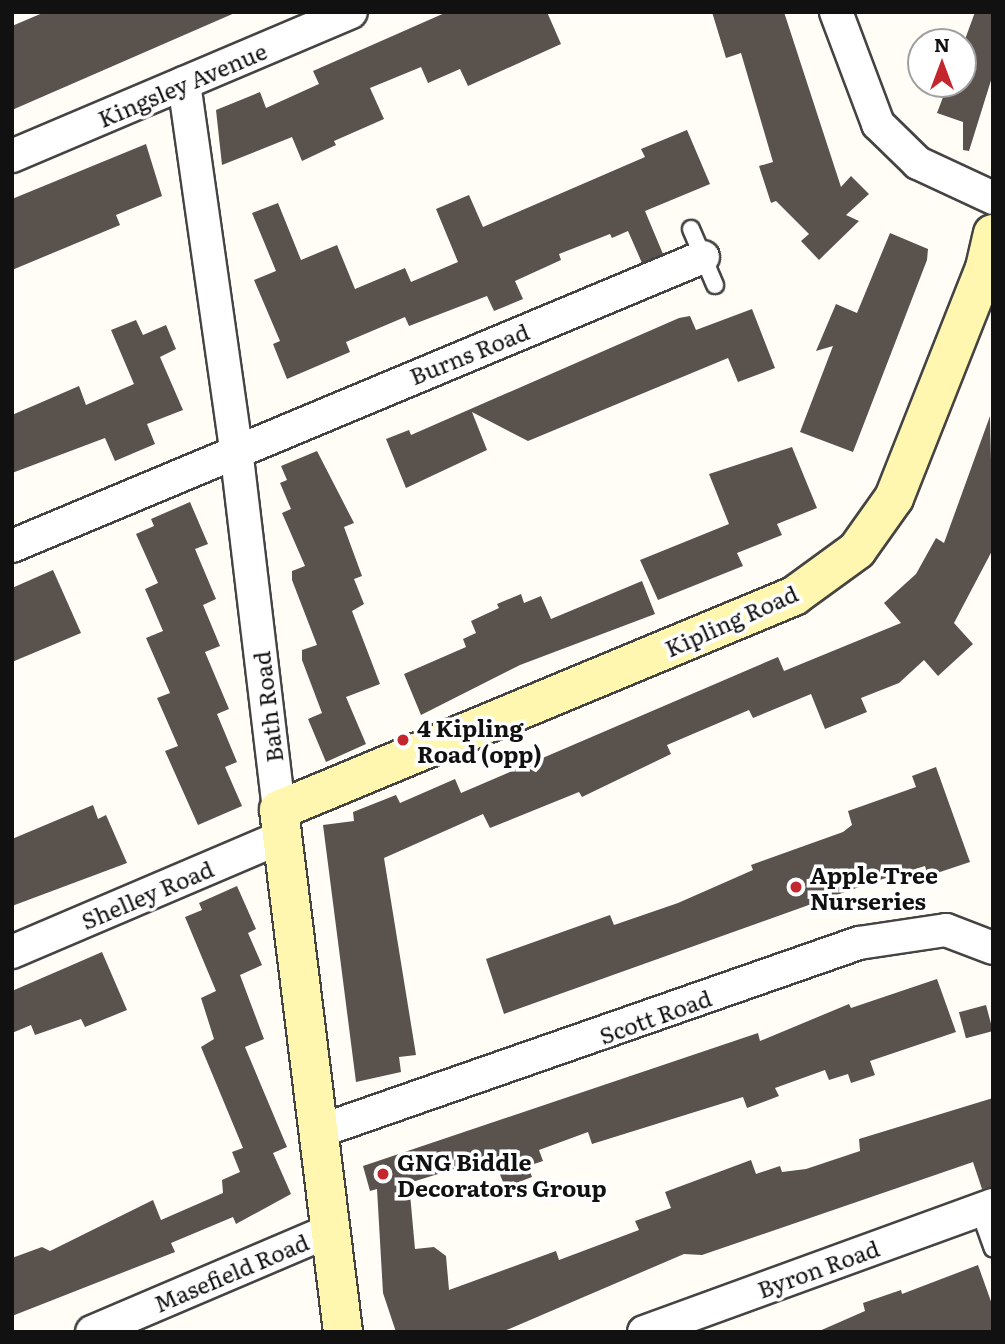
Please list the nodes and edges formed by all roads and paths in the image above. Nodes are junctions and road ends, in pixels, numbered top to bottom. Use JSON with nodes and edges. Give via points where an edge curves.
{"nodes":[{"id":1,"x":351,"y":12,"type":"edge"},
{"id":2,"x":836,"y":12,"type":"edge"},
{"id":3,"x":184,"y":83,"type":"junction"},
{"id":4,"x":12,"y":156,"type":"edge"},
{"id":5,"x":993,"y":198,"type":"edge"},
{"id":6,"x":993,"y":234,"type":"edge"},
{"id":7,"x":703,"y":257,"type":"dead end"},
{"id":8,"x":236,"y":449,"type":"junction"},
{"id":9,"x":12,"y":546,"type":"edge"},
{"id":10,"x":280,"y":824,"type":"junction"},
{"id":11,"x":993,"y":948,"type":"edge"},
{"id":12,"x":12,"y":952,"type":"edge"},
{"id":13,"x":320,"y":1131,"type":"junction"},
{"id":14,"x":986,"y":1208,"type":"edge"},
{"id":15,"x":331,"y":1230,"type":"junction"},
{"id":16,"x":993,"y":1249,"type":"edge"},
{"id":17,"x":92,"y":1332,"type":"edge"},
{"id":18,"x":343,"y":1332,"type":"edge"},
{"id":19,"x":644,"y":1332,"type":"edge"}],
"edges":[{"from":1,"to":3,"type":"street","name":"Kingsley Avenue"},
{"from":2,"to":5,"type":"street","via":[[878,124],[918,163]]},
{"from":3,"to":4,"type":"street","name":"Kingsley Avenue"},
{"from":3,"to":8,"type":"street","name":"Bath Road"},
{"from":6,"to":10,"type":"street","name":"Kipling Road","via":[[985,268],[894,498],[857,550],[794,596]]},
{"from":7,"to":8,"type":"street","name":"Burns Road"},
{"from":8,"to":9,"type":"street","name":"Burns Road"},
{"from":8,"to":10,"type":"street","name":"Bath Road"},
{"from":10,"to":12,"type":"street","name":"Shelley Road"},
{"from":10,"to":13,"type":"street","name":"Bath Road"},
{"from":11,"to":13,"type":"street","name":"Scott Road","via":[[946,930],[859,943]]},
{"from":13,"to":15,"type":"street","name":"Bath Road"},
{"from":14,"to":16,"type":"lane"},
{"from":14,"to":19,"type":"street","name":"Byron Road"},
{"from":15,"to":17,"type":"street","name":"Masefield Road"},
{"from":15,"to":18,"type":"street","name":"Bath Road"}]}
